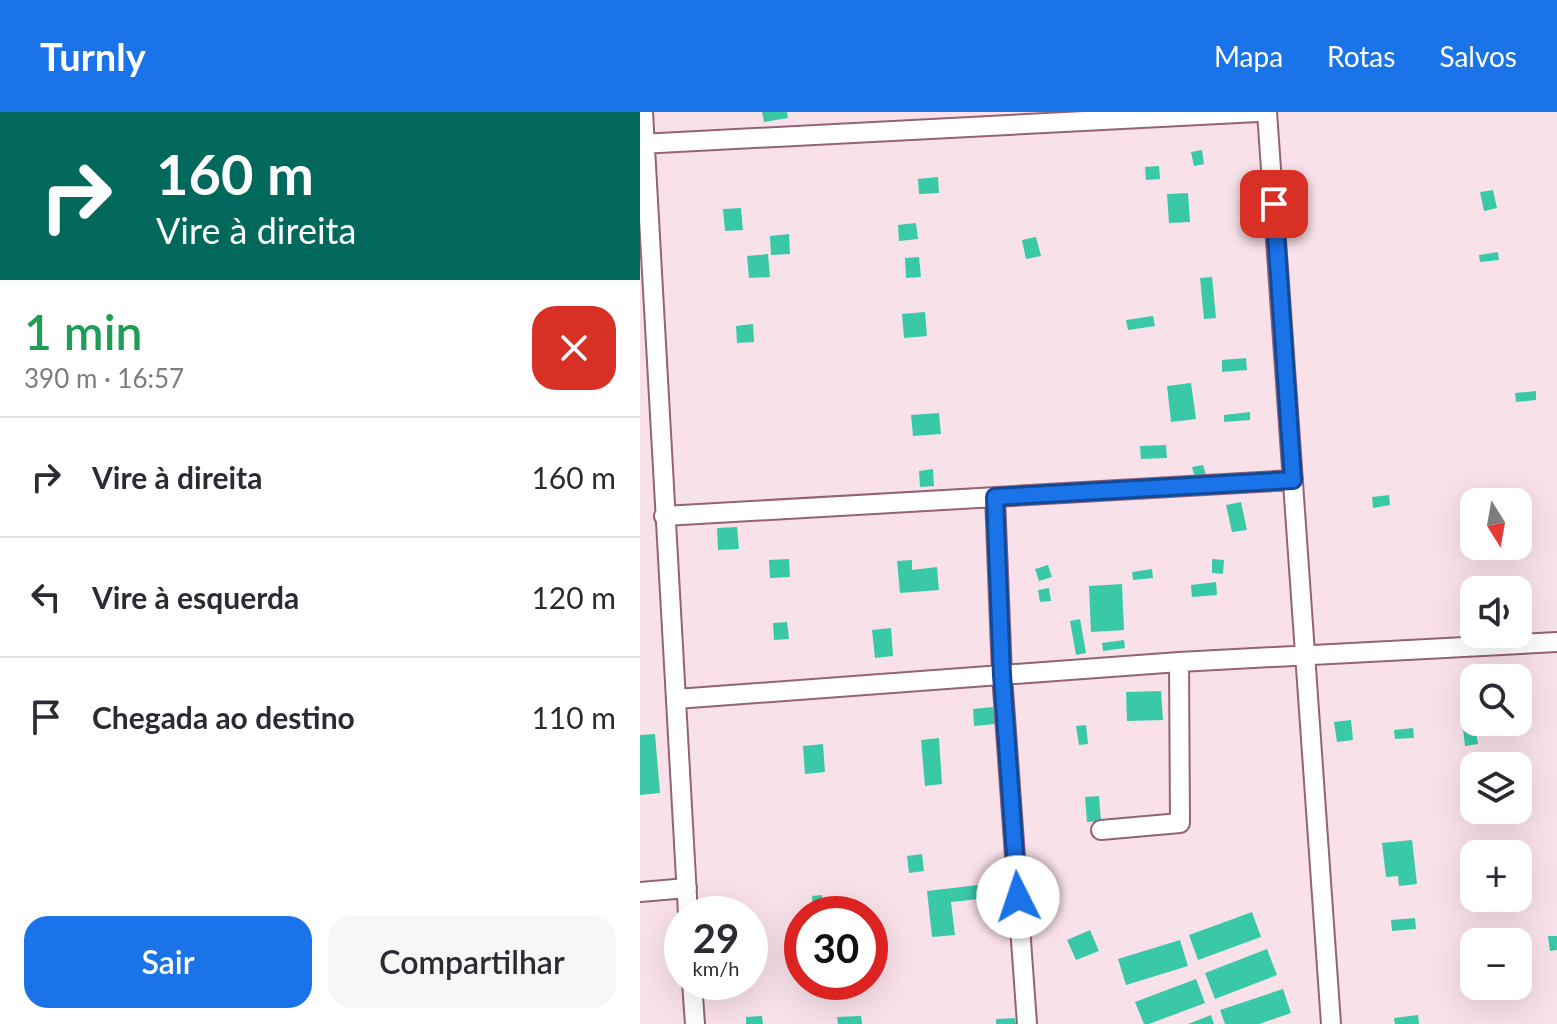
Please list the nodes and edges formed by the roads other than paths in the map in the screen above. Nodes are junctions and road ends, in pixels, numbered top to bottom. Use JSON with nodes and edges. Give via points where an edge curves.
{"nodes":[{"id":1,"x":643,"y":112,"type":"edge"},
{"id":2,"x":1258,"y":112,"type":"edge"},
{"id":3,"x":1267,"y":112,"type":"edge"},
{"id":4,"x":643,"y":144,"type":"edge"},
{"id":5,"x":1293,"y":480,"type":"junction"},
{"id":6,"x":995,"y":497,"type":"junction"},
{"id":7,"x":664,"y":516,"type":"junction"},
{"id":8,"x":1557,"y":642,"type":"edge"},
{"id":9,"x":1305,"y":655,"type":"junction"},
{"id":10,"x":1179,"y":662,"type":"junction"},
{"id":11,"x":1002,"y":675,"type":"junction"},
{"id":12,"x":676,"y":699,"type":"junction"},
{"id":13,"x":1101,"y":830,"type":"dead end"},
{"id":14,"x":687,"y":888,"type":"junction"},
{"id":15,"x":640,"y":892,"type":"edge"},
{"id":16,"x":687,"y":896,"type":"edge"},
{"id":17,"x":693,"y":1000,"type":"edge"},
{"id":18,"x":695,"y":1024,"type":"edge"},
{"id":19,"x":1027,"y":1024,"type":"edge"},
{"id":20,"x":1331,"y":1024,"type":"edge"}],
"edges":[{"from":1,"to":4,"type":"street"},
{"from":2,"to":4,"type":"street"},
{"from":3,"to":5,"type":"street"},
{"from":4,"to":7,"type":"street"},
{"from":5,"to":6,"type":"street"},
{"from":5,"to":9,"type":"street"},
{"from":6,"to":7,"type":"street"},
{"from":6,"to":11,"type":"street"},
{"from":7,"to":12,"type":"street"},
{"from":8,"to":9,"type":"street"},
{"from":9,"to":10,"type":"street"},
{"from":9,"to":20,"type":"street"},
{"from":10,"to":11,"type":"street"},
{"from":10,"to":13,"type":"street","via":[[1180,823]]},
{"from":11,"to":12,"type":"street"},
{"from":11,"to":19,"type":"street"},
{"from":12,"to":14,"type":"street"},
{"from":14,"to":15,"type":"street"},
{"from":14,"to":16,"type":"street"},
{"from":17,"to":18,"type":"street"}]}
